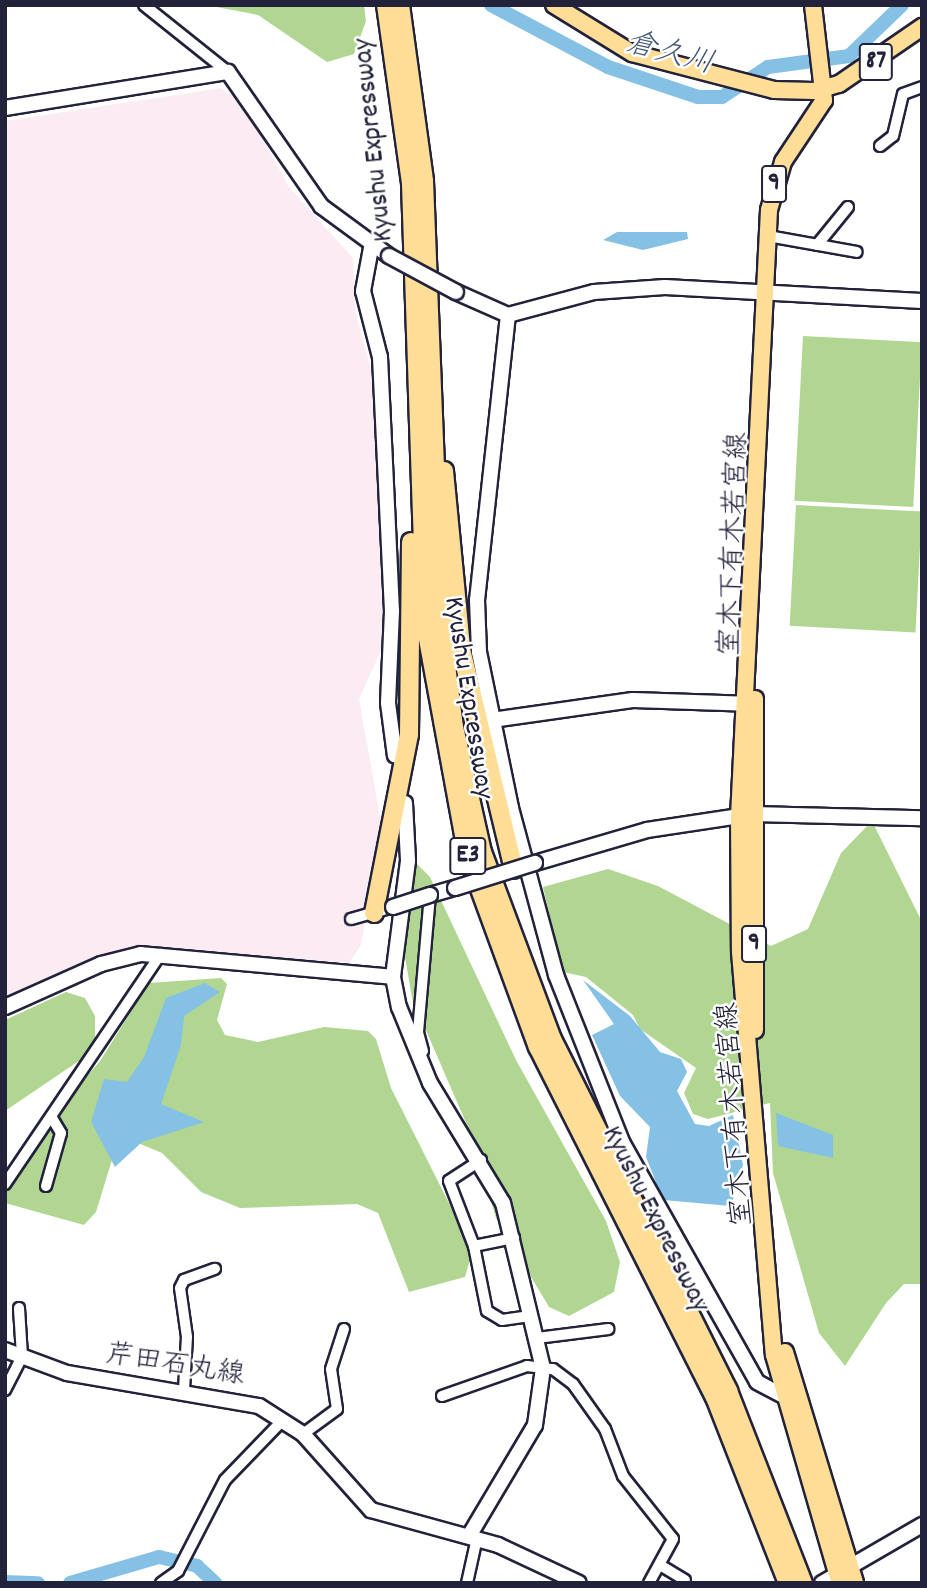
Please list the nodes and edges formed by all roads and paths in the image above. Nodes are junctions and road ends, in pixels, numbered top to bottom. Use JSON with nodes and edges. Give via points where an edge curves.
{"nodes":[{"id":1,"x":144,"y":5,"type":"edge"},
{"id":2,"x":386,"y":5,"type":"edge"},
{"id":3,"x":400,"y":5,"type":"edge"},
{"id":4,"x":554,"y":5,"type":"edge"},
{"id":5,"x":813,"y":5,"type":"edge"},
{"id":6,"x":922,"y":27,"type":"edge"},
{"id":7,"x":404,"y":66,"type":"junction"},
{"id":8,"x":228,"y":72,"type":"junction"},
{"id":9,"x":825,"y":88,"type":"junction"},
{"id":10,"x":922,"y":88,"type":"edge"},
{"id":11,"x":5,"y":108,"type":"edge"},
{"id":12,"x":880,"y":146,"type":"dead end"},
{"id":13,"x":848,"y":207,"type":"dead end"},
{"id":14,"x":768,"y":236,"type":"junction"},
{"id":15,"x":817,"y":245,"type":"junction"},
{"id":16,"x":371,"y":248,"type":"junction"},
{"id":17,"x":857,"y":253,"type":"dead end"},
{"id":18,"x":766,"y":295,"type":"junction"},
{"id":19,"x":429,"y":297,"type":"junction"},
{"id":20,"x":922,"y":301,"type":"edge"},
{"id":21,"x":508,"y":315,"type":"junction"},
{"id":22,"x":415,"y":328,"type":"junction"},
{"id":23,"x":750,"y":704,"type":"junction"},
{"id":24,"x":492,"y":720,"type":"junction"},
{"id":25,"x":395,"y":755,"type":"dead end"},
{"id":26,"x":405,"y":803,"type":"dead end"},
{"id":27,"x":746,"y":815,"type":"junction"},
{"id":28,"x":922,"y":818,"type":"edge"},
{"id":29,"x":513,"y":863,"type":"junction"},
{"id":30,"x":430,"y":895,"type":"junction"},
{"id":31,"x":393,"y":907,"type":"joint"},
{"id":32,"x":373,"y":913,"type":"junction"},
{"id":33,"x":351,"y":919,"type":"dead end"},
{"id":34,"x":161,"y":954,"type":"junction"},
{"id":35,"x":393,"y":977,"type":"junction"},
{"id":36,"x":5,"y":1007,"type":"edge"},
{"id":37,"x":430,"y":1083,"type":"junction"},
{"id":38,"x":52,"y":1118,"type":"junction"},
{"id":39,"x":482,"y":1160,"type":"junction"},
{"id":40,"x":5,"y":1184,"type":"edge"},
{"id":41,"x":46,"y":1186,"type":"dead end"},
{"id":42,"x":514,"y":1238,"type":"junction"},
{"id":43,"x":474,"y":1246,"type":"junction"},
{"id":44,"x":215,"y":1269,"type":"dead end"},
{"id":45,"x":19,"y":1308,"type":"dead end"},
{"id":46,"x":532,"y":1316,"type":"junction"},
{"id":47,"x":344,"y":1329,"type":"dead end"},
{"id":48,"x":608,"y":1329,"type":"dead end"},
{"id":49,"x":537,"y":1338,"type":"junction"},
{"id":50,"x":5,"y":1350,"type":"edge"},
{"id":51,"x":23,"y":1356,"type":"junction"},
{"id":52,"x":543,"y":1368,"type":"junction"},
{"id":53,"x":5,"y":1390,"type":"edge"},
{"id":54,"x":184,"y":1390,"type":"junction"},
{"id":55,"x":781,"y":1395,"type":"junction"},
{"id":56,"x":442,"y":1396,"type":"dead end"},
{"id":57,"x":283,"y":1420,"type":"junction"},
{"id":58,"x":303,"y":1434,"type":"junction"},
{"id":59,"x":922,"y":1525,"type":"edge"},
{"id":60,"x":473,"y":1537,"type":"junction"},
{"id":61,"x":660,"y":1565,"type":"junction"},
{"id":62,"x":843,"y":1574,"type":"edge"},
{"id":63,"x":685,"y":1580,"type":"dead end"},
{"id":64,"x":161,"y":1583,"type":"edge"},
{"id":65,"x":467,"y":1583,"type":"edge"},
{"id":66,"x":579,"y":1583,"type":"edge"},
{"id":67,"x":649,"y":1583,"type":"edge"},
{"id":68,"x":788,"y":1583,"type":"edge"},
{"id":69,"x":803,"y":1583,"type":"edge"},
{"id":70,"x":822,"y":1583,"type":"edge"},
{"id":71,"x":855,"y":1583,"type":"edge"}],
"edges":[{"from":1,"to":8,"type":"street"},
{"from":2,"to":7,"type":"highway","name":"Kyushu Expressway","number":"E3"},
{"from":3,"to":7,"type":"highway","name":"Kyushu Expressway","number":"E3"},
{"from":4,"to":9,"type":"main road","number":"87","via":[[619,47],[753,87]]},
{"from":5,"to":9,"type":"main road","name":"室木下有木若宮線","number":"9"},
{"from":6,"to":9,"type":"main road","number":"87","via":[[862,72]]},
{"from":7,"to":19,"type":"highway","name":"Kyushu Expressway","number":"E3"},
{"from":7,"to":22,"type":"highway","name":"Kyushu Expressway","number":"E3"},
{"from":8,"to":11,"type":"street"},
{"from":8,"to":16,"type":"street","via":[[309,192]]},
{"from":9,"to":14,"type":"main road","name":"室木下有木若宮線","number":"9","via":[[814,122],[776,177]]},
{"from":10,"to":12,"type":"street","via":[[903,94],[893,136]]},
{"from":13,"to":15,"type":"street"},
{"from":14,"to":15,"type":"street"},
{"from":14,"to":18,"type":"main road","name":"室木下有木若宮線","number":"9"},
{"from":15,"to":17,"type":"street"},
{"from":16,"to":21,"type":"street","bridge":true},
{"from":16,"to":25,"type":"street","via":[[363,291],[380,357],[392,600],[388,703]]},
{"from":18,"to":20,"type":"street"},
{"from":18,"to":21,"type":"street","via":[[665,287],[594,292]]},
{"from":18,"to":23,"type":"main road","name":"室木下有木若宮線","number":"9"},
{"from":19,"to":29,"type":"highway","via":[[461,649]]},
{"from":19,"to":69,"type":"highway","name":"Kyushu Expressway","number":"E3","via":[[441,626],[454,727],[482,852],[536,1003],[728,1391]]},
{"from":21,"to":24,"type":"street","via":[[477,600]]},
{"from":22,"to":32,"type":"highway","via":[[411,709]]},
{"from":22,"to":68,"type":"highway","name":"Kyushu Expressway","number":"E3","via":[[426,628],[468,856],[538,1048],[715,1397]]},
{"from":23,"to":24,"type":"street","via":[[633,700]]},
{"from":23,"to":27,"type":"main road","name":"室木下有木若宮線","number":"9"},
{"from":24,"to":55,"type":"street","via":[[556,975],[622,1142],[757,1382],[763,1391]]},
{"from":26,"to":35,"type":"street","via":[[408,861]]},
{"from":27,"to":28,"type":"street"},
{"from":27,"to":29,"type":"street","bridge":true,"via":[[647,830],[535,863]]},
{"from":27,"to":55,"type":"main road","name":"室木下有木若宮線","number":"9","via":[[744,1021]]},
{"from":27,"to":62,"type":"main road","name":"室木下有木若宮線","number":"9","via":[[755,1019],[781,1329],[793,1393]]},
{"from":29,"to":30,"type":"street","bridge":true},
{"from":30,"to":31,"type":"street","bridge":true},
{"from":30,"to":37,"type":"street","via":[[418,1032]]},
{"from":31,"to":32,"type":"street"},
{"from":32,"to":33,"type":"street"},
{"from":34,"to":35,"type":"street"},
{"from":34,"to":36,"type":"street","via":[[101,964]]},
{"from":34,"to":38,"type":"street"},
{"from":35,"to":37,"type":"street","via":[[407,1039]]},
{"from":37,"to":39,"type":"street"},
{"from":38,"to":40,"type":"street"},
{"from":38,"to":41,"type":"street","via":[[61,1133]]},
{"from":39,"to":42,"type":"street"},
{"from":39,"to":43,"type":"street","via":[[449,1181]]},
{"from":42,"to":43,"type":"street"},
{"from":42,"to":46,"type":"street"},
{"from":43,"to":46,"type":"street","via":[[487,1311],[502,1320]]},
{"from":44,"to":54,"type":"street","via":[[184,1280],[180,1288],[187,1337]]},
{"from":45,"to":51,"type":"street"},
{"from":46,"to":49,"type":"street"},
{"from":47,"to":58,"type":"street","via":[[331,1369],[337,1409]]},
{"from":48,"to":49,"type":"street"},
{"from":49,"to":52,"type":"street"},
{"from":50,"to":51,"type":"street","name":"芹田石丸線"},
{"from":51,"to":53,"type":"street"},
{"from":51,"to":54,"type":"street","name":"芹田石丸線","via":[[103,1381]]},
{"from":52,"to":56,"type":"street","via":[[508,1370]]},
{"from":52,"to":60,"type":"street","via":[[535,1425]]},
{"from":52,"to":61,"type":"street","via":[[573,1384],[591,1405],[623,1476],[673,1539]]},
{"from":54,"to":57,"type":"street","name":"芹田石丸線","via":[[233,1396]]},
{"from":55,"to":62,"type":"main road","name":"室木下有木若宮線","number":"9"},
{"from":57,"to":58,"type":"street","name":"芹田石丸線"},
{"from":57,"to":64,"type":"street","via":[[225,1480],[178,1571]]},
{"from":58,"to":60,"type":"street","name":"芹田石丸線","via":[[365,1507]]},
{"from":59,"to":62,"type":"street"},
{"from":60,"to":65,"type":"street"},
{"from":60,"to":66,"type":"street","name":"芹田石丸線"},
{"from":61,"to":63,"type":"street"},
{"from":61,"to":67,"type":"street"},
{"from":62,"to":70,"type":"street"},
{"from":62,"to":71,"type":"main road","name":"室木下有木若宮線","number":"9"}]}
